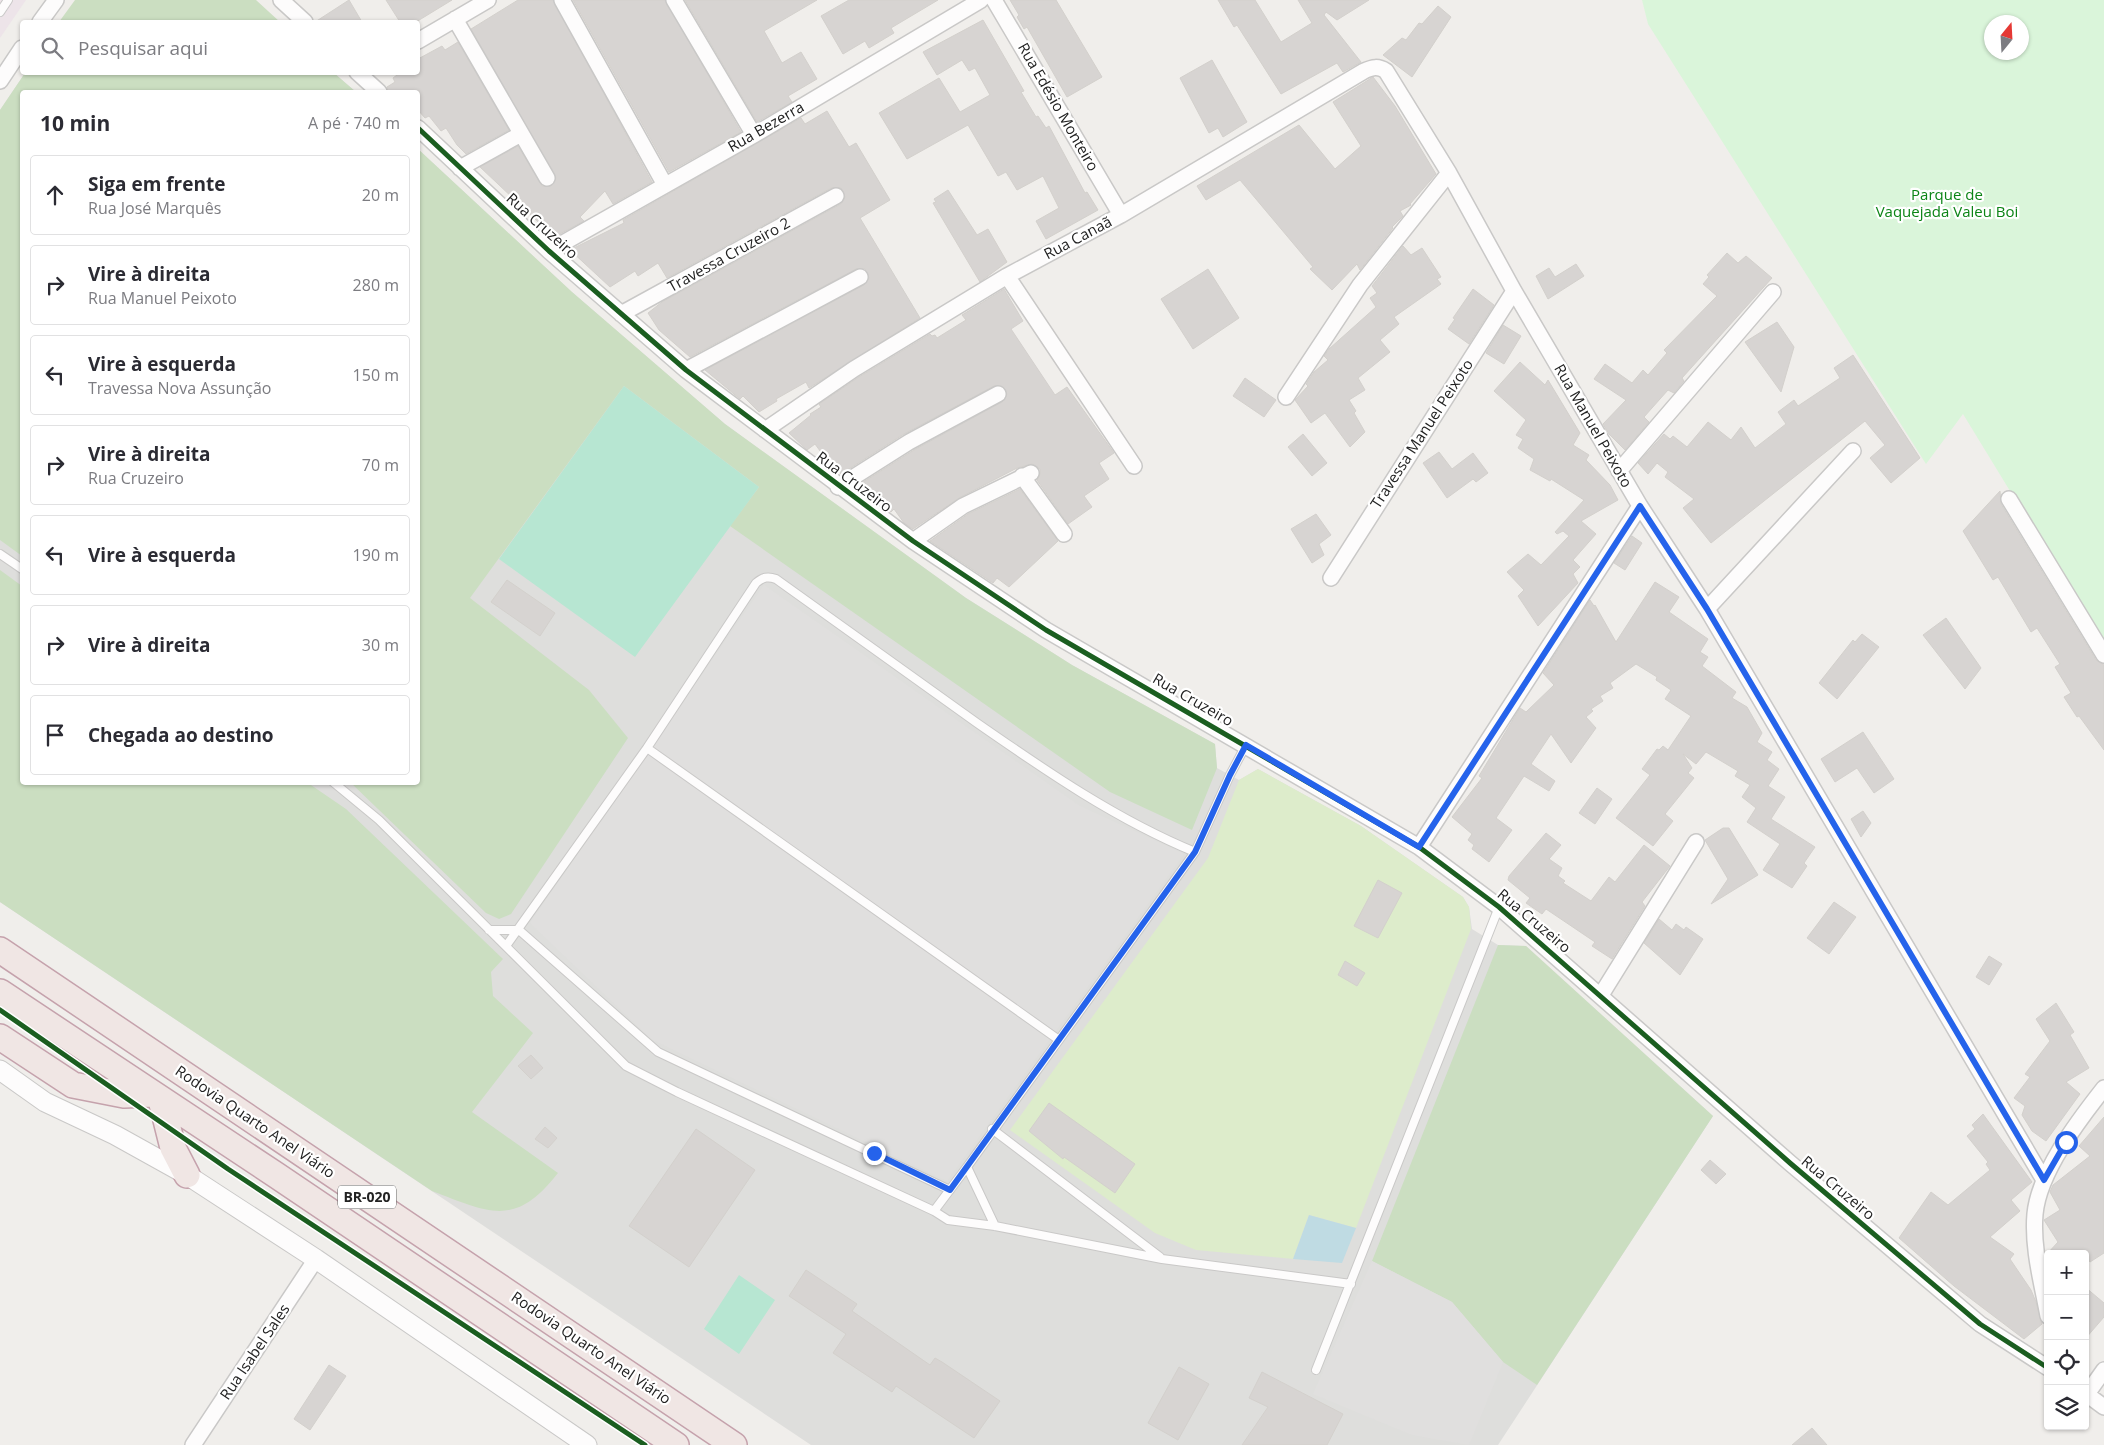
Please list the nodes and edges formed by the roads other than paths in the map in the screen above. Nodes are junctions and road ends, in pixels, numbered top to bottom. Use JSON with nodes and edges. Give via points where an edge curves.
{"nodes":[{"id":1,"x":8,"y":0,"type":"edge"},
{"id":2,"x":56,"y":0,"type":"edge"},
{"id":3,"x":281,"y":0,"type":"edge"},
{"id":4,"x":488,"y":0,"type":"edge"},
{"id":5,"x":562,"y":0,"type":"edge"},
{"id":6,"x":674,"y":0,"type":"edge"},
{"id":7,"x":981,"y":0,"type":"edge"},
{"id":8,"x":994,"y":0,"type":"edge"},
{"id":9,"x":0,"y":12,"type":"edge"},
{"id":10,"x":455,"y":19,"type":"junction"},
{"id":11,"x":41,"y":20,"type":"edge"},
{"id":12,"x":302,"y":20,"type":"edge"},
{"id":13,"x":420,"y":40,"type":"edge"},
{"id":14,"x":20,"y":51,"type":"edge"},
{"id":15,"x":362,"y":75,"type":"edge"},
{"id":16,"x":0,"y":81,"type":"edge"},
{"id":17,"x":1392,"y":81,"type":"joint"},
{"id":18,"x":377,"y":90,"type":"edge"},
{"id":19,"x":420,"y":130,"type":"edge"},
{"id":20,"x":521,"y":134,"type":"junction"},
{"id":21,"x":754,"y":135,"type":"junction"},
{"id":22,"x":460,"y":168,"type":"junction"},
{"id":23,"x":1449,"y":173,"type":"junction"},
{"id":24,"x":546,"y":178,"type":"dead end"},
{"id":25,"x":665,"y":185,"type":"junction"},
{"id":26,"x":836,"y":196,"type":"dead end"},
{"id":27,"x":1121,"y":214,"type":"junction"},
{"id":28,"x":549,"y":251,"type":"junction"},
{"id":29,"x":1007,"y":276,"type":"junction"},
{"id":30,"x":860,"y":277,"type":"dead end"},
{"id":31,"x":1514,"y":291,"type":"junction"},
{"id":32,"x":1773,"y":292,"type":"dead end"},
{"id":33,"x":621,"y":314,"type":"junction"},
{"id":34,"x":686,"y":370,"type":"junction"},
{"id":35,"x":998,"y":394,"type":"dead end"},
{"id":36,"x":1286,"y":397,"type":"dead end"},
{"id":37,"x":765,"y":430,"type":"junction"},
{"id":38,"x":1853,"y":452,"type":"dead end"},
{"id":39,"x":1134,"y":466,"type":"dead end"},
{"id":40,"x":1619,"y":471,"type":"junction"},
{"id":41,"x":838,"y":487,"type":"junction"},
{"id":42,"x":2009,"y":499,"type":"dead end"},
{"id":43,"x":1640,"y":506,"type":"junction"},
{"id":44,"x":1064,"y":534,"type":"dead end"},
{"id":45,"x":913,"y":541,"type":"junction"},
{"id":46,"x":0,"y":554,"type":"edge"},
{"id":47,"x":20,"y":569,"type":"edge"},
{"id":48,"x":1330,"y":578,"type":"dead end"},
{"id":49,"x":1707,"y":609,"type":"junction"},
{"id":50,"x":2104,"y":655,"type":"edge"},
{"id":51,"x":1246,"y":745,"type":"junction"},
{"id":52,"x":647,"y":748,"type":"junction"},
{"id":53,"x":337,"y":785,"type":"edge"},
{"id":54,"x":1696,"y":842,"type":"dead end"},
{"id":55,"x":1419,"y":847,"type":"junction"},
{"id":56,"x":1195,"y":852,"type":"junction"},
{"id":57,"x":1499,"y":907,"type":"junction"},
{"id":58,"x":489,"y":930,"type":"junction"},
{"id":59,"x":520,"y":930,"type":"junction"},
{"id":60,"x":506,"y":946,"type":"junction"},
{"id":61,"x":0,"y":950,"type":"edge"},
{"id":62,"x":0,"y":992,"type":"edge"},
{"id":63,"x":1601,"y":995,"type":"junction"},
{"id":64,"x":0,"y":1037,"type":"edge"},
{"id":65,"x":1059,"y":1040,"type":"junction"},
{"id":66,"x":0,"y":1070,"type":"edge"},
{"id":67,"x":2104,"y":1088,"type":"edge"},
{"id":68,"x":156,"y":1097,"type":"junction"},
{"id":69,"x":992,"y":1129,"type":"junction"},
{"id":70,"x":966,"y":1167,"type":"junction"},
{"id":71,"x":187,"y":1175,"type":"junction"},
{"id":72,"x":2044,"y":1180,"type":"junction"},
{"id":73,"x":950,"y":1190,"type":"junction"},
{"id":74,"x":934,"y":1211,"type":"junction"},
{"id":75,"x":995,"y":1226,"type":"junction"},
{"id":76,"x":316,"y":1259,"type":"junction"},
{"id":77,"x":1162,"y":1259,"type":"junction"},
{"id":78,"x":1351,"y":1284,"type":"junction"},
{"id":79,"x":2044,"y":1295,"type":"edge"},
{"id":80,"x":2044,"y":1365,"type":"edge"},
{"id":81,"x":1316,"y":1370,"type":"dead end"},
{"id":82,"x":2104,"y":1370,"type":"edge"},
{"id":83,"x":2089,"y":1390,"type":"edge"},
{"id":84,"x":2089,"y":1396,"type":"edge"},
{"id":85,"x":2104,"y":1407,"type":"edge"},
{"id":86,"x":193,"y":1445,"type":"edge"},
{"id":87,"x":587,"y":1445,"type":"edge"},
{"id":88,"x":676,"y":1445,"type":"edge"},
{"id":89,"x":734,"y":1445,"type":"edge"}],
"edges":[{"from":1,"to":9,"type":"lane"},
{"from":2,"to":11,"type":"street"},
{"from":3,"to":12,"type":"street"},
{"from":4,"to":10,"type":"street"},
{"from":5,"to":25,"type":"street"},
{"from":6,"to":21,"type":"street"},
{"from":7,"to":21,"type":"street","name":"Rua Bezerra"},
{"from":8,"to":27,"type":"street","name":"Rua Edésio Monteiro"},
{"from":10,"to":13,"type":"street"},
{"from":10,"to":20,"type":"street"},
{"from":14,"to":16,"type":"street"},
{"from":15,"to":18,"type":"street"},
{"from":17,"to":23,"type":"street","name":"Rua Manuel Peixoto"},
{"from":17,"to":27,"type":"street","name":"Rua Canaã","via":[[1381,68],[1364,70]]},
{"from":19,"to":22,"type":"street","name":"Rua Cruzeiro"},
{"from":20,"to":22,"type":"street"},
{"from":20,"to":24,"type":"street"},
{"from":21,"to":25,"type":"street","name":"Rua Bezerra"},
{"from":22,"to":28,"type":"street","name":"Rua Cruzeiro"},
{"from":23,"to":31,"type":"street","name":"Rua Manuel Peixoto"},
{"from":23,"to":36,"type":"street","via":[[1360,285]]},
{"from":25,"to":28,"type":"street","name":"Rua Bezerra"},
{"from":26,"to":33,"type":"street","name":"Travessa Cruzeiro 2"},
{"from":27,"to":29,"type":"street","name":"Rua Canaã"},
{"from":28,"to":33,"type":"street","name":"Rua Cruzeiro"},
{"from":29,"to":37,"type":"street","name":"Rua Canaã","via":[[854,369]]},
{"from":29,"to":39,"type":"street"},
{"from":30,"to":34,"type":"street"},
{"from":31,"to":40,"type":"street","name":"Rua Manuel Peixoto"},
{"from":31,"to":48,"type":"street","name":"Travessa Manuel Peixoto"},
{"from":32,"to":40,"type":"street"},
{"from":33,"to":34,"type":"street","name":"Rua Cruzeiro"},
{"from":34,"to":37,"type":"street","name":"Rua Cruzeiro"},
{"from":35,"to":41,"type":"street","via":[[909,442]]},
{"from":37,"to":41,"type":"street","name":"Rua Cruzeiro"},
{"from":38,"to":49,"type":"street"},
{"from":40,"to":43,"type":"street","name":"Rua Manuel Peixoto"},
{"from":41,"to":45,"type":"street","name":"Rua Cruzeiro"},
{"from":42,"to":50,"type":"street"},
{"from":43,"to":49,"type":"street","name":"Rua Manuel Peixoto"},
{"from":43,"to":55,"type":"street"},
{"from":44,"to":45,"type":"street","via":[[1027,475],[963,506]]},
{"from":45,"to":51,"type":"street","name":"Rua Cruzeiro","via":[[1046,630]]},
{"from":46,"to":47,"type":"lane"},
{"from":49,"to":72,"type":"street","name":"Rua Manuel Peixoto"},
{"from":51,"to":55,"type":"street","name":"Rua Cruzeiro"},
{"from":51,"to":56,"type":"lane"},
{"from":52,"to":56,"type":"lane","via":[[756,583],[769,577],[1034,763],[1134,824]]},
{"from":52,"to":59,"type":"lane"},
{"from":52,"to":65,"type":"lane"},
{"from":53,"to":58,"type":"lane","via":[[379,820]]},
{"from":54,"to":63,"type":"street"},
{"from":55,"to":57,"type":"street","name":"Rua Cruzeiro"},
{"from":56,"to":65,"type":"lane"},
{"from":57,"to":63,"type":"street","name":"Rua Cruzeiro"},
{"from":57,"to":78,"type":"lane"},
{"from":58,"to":59,"type":"lane"},
{"from":58,"to":60,"type":"lane"},
{"from":59,"to":60,"type":"lane"},
{"from":59,"to":73,"type":"lane","via":[[658,1052]]},
{"from":60,"to":74,"type":"lane","via":[[626,1066]]},
{"from":61,"to":89,"type":"highway","name":"Rodovia Quarto Anel Viário","number":"BR-020"},
{"from":62,"to":68,"type":"highway","number":"BR-020"},
{"from":63,"to":80,"type":"street","name":"Rua Cruzeiro","via":[[1790,1163],[1980,1324]]},
{"from":64,"to":68,"type":"highway","via":[[73,1085]]},
{"from":65,"to":69,"type":"lane"},
{"from":66,"to":71,"type":"street","via":[[45,1102],[115,1135]]},
{"from":67,"to":72,"type":"street","via":[[2084,1114]]},
{"from":68,"to":71,"type":"highway","via":[[173,1148]]},
{"from":68,"to":88,"type":"highway","number":"BR-020"},
{"from":69,"to":70,"type":"lane"},
{"from":69,"to":77,"type":"lane"},
{"from":70,"to":73,"type":"lane"},
{"from":70,"to":75,"type":"lane"},
{"from":71,"to":76,"type":"street"},
{"from":72,"to":79,"type":"street","via":[[2035,1214],[2037,1256]]},
{"from":73,"to":74,"type":"lane"},
{"from":74,"to":75,"type":"lane","via":[[948,1220]]},
{"from":75,"to":77,"type":"lane"},
{"from":76,"to":86,"type":"street","name":"Rua Isabel Sales"},
{"from":76,"to":87,"type":"street"},
{"from":77,"to":78,"type":"lane"},
{"from":78,"to":81,"type":"lane"},
{"from":82,"to":83,"type":"street"},
{"from":84,"to":85,"type":"street"}]}
